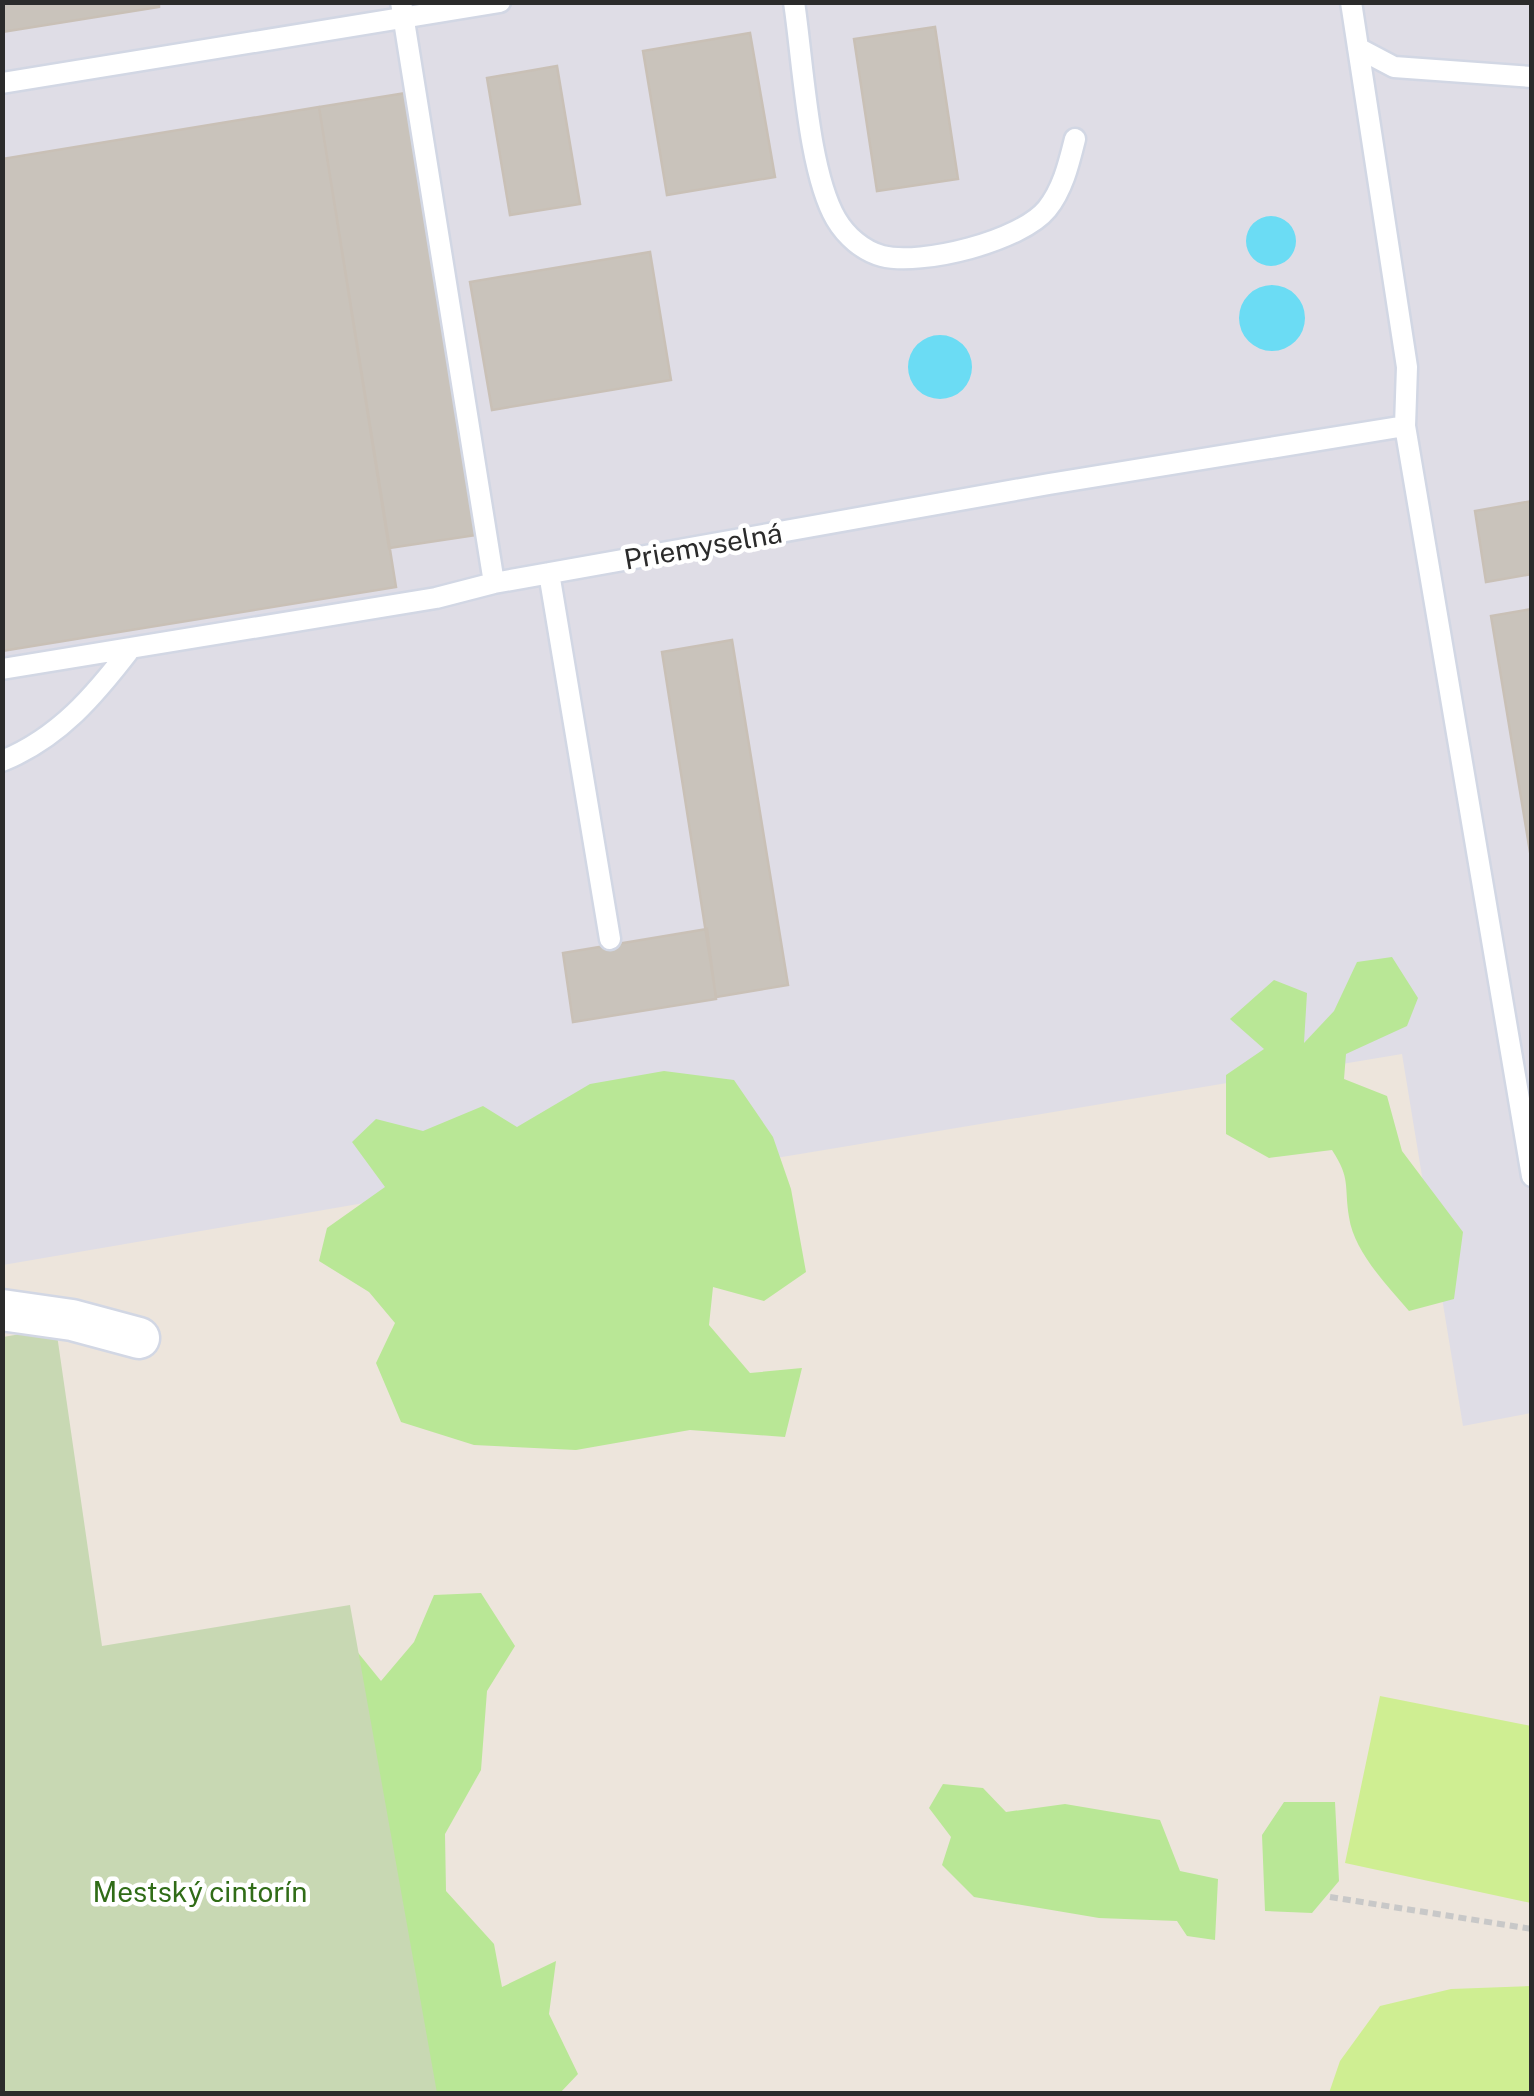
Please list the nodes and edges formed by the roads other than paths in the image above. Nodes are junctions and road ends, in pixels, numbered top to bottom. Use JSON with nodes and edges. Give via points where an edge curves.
{"nodes":[{"id":1,"x":500,"y":2,"type":"edge"},
{"id":2,"x":794,"y":2,"type":"edge"},
{"id":3,"x":1351,"y":2,"type":"edge"},
{"id":4,"x":402,"y":10,"type":"edge"},
{"id":5,"x":1358,"y":48,"type":"junction"},
{"id":6,"x":1532,"y":77,"type":"edge"},
{"id":7,"x":2,"y":84,"type":"edge"},
{"id":8,"x":1076,"y":139,"type":"dead end"},
{"id":9,"x":1404,"y":426,"type":"junction"},
{"id":10,"x":549,"y":573,"type":"junction"},
{"id":11,"x":494,"y":583,"type":"junction"},
{"id":12,"x":131,"y":648,"type":"junction"},
{"id":13,"x":2,"y":669,"type":"edge"},
{"id":14,"x":2,"y":760,"type":"edge"},
{"id":15,"x":610,"y":939,"type":"dead end"},
{"id":16,"x":1532,"y":1176,"type":"edge"},
{"id":17,"x":2,"y":1310,"type":"edge"},
{"id":18,"x":139,"y":1338,"type":"dead end"}],
"edges":[{"from":1,"to":4,"type":"lane"},
{"from":2,"to":8,"type":"lane","via":[[823,191],[856,244],[883,256],[923,256],[1020,231],[1046,210]]},
{"from":3,"to":5,"type":"lane"},
{"from":4,"to":7,"type":"lane"},
{"from":4,"to":11,"type":"lane"},
{"from":5,"to":6,"type":"lane","via":[[1394,67]]},
{"from":5,"to":9,"type":"lane","via":[[1407,367]]},
{"from":9,"to":10,"type":"lane","name":"Priemyselná"},
{"from":9,"to":16,"type":"lane"},
{"from":10,"to":11,"type":"lane","name":"Priemyselná"},
{"from":10,"to":15,"type":"lane"},
{"from":11,"to":12,"type":"lane","name":"Priemyselná"},
{"from":12,"to":13,"type":"lane","name":"Priemyselná"},
{"from":12,"to":14,"type":"lane","via":[[90,702],[49,736]]},
{"from":17,"to":18,"type":"street"}]}
